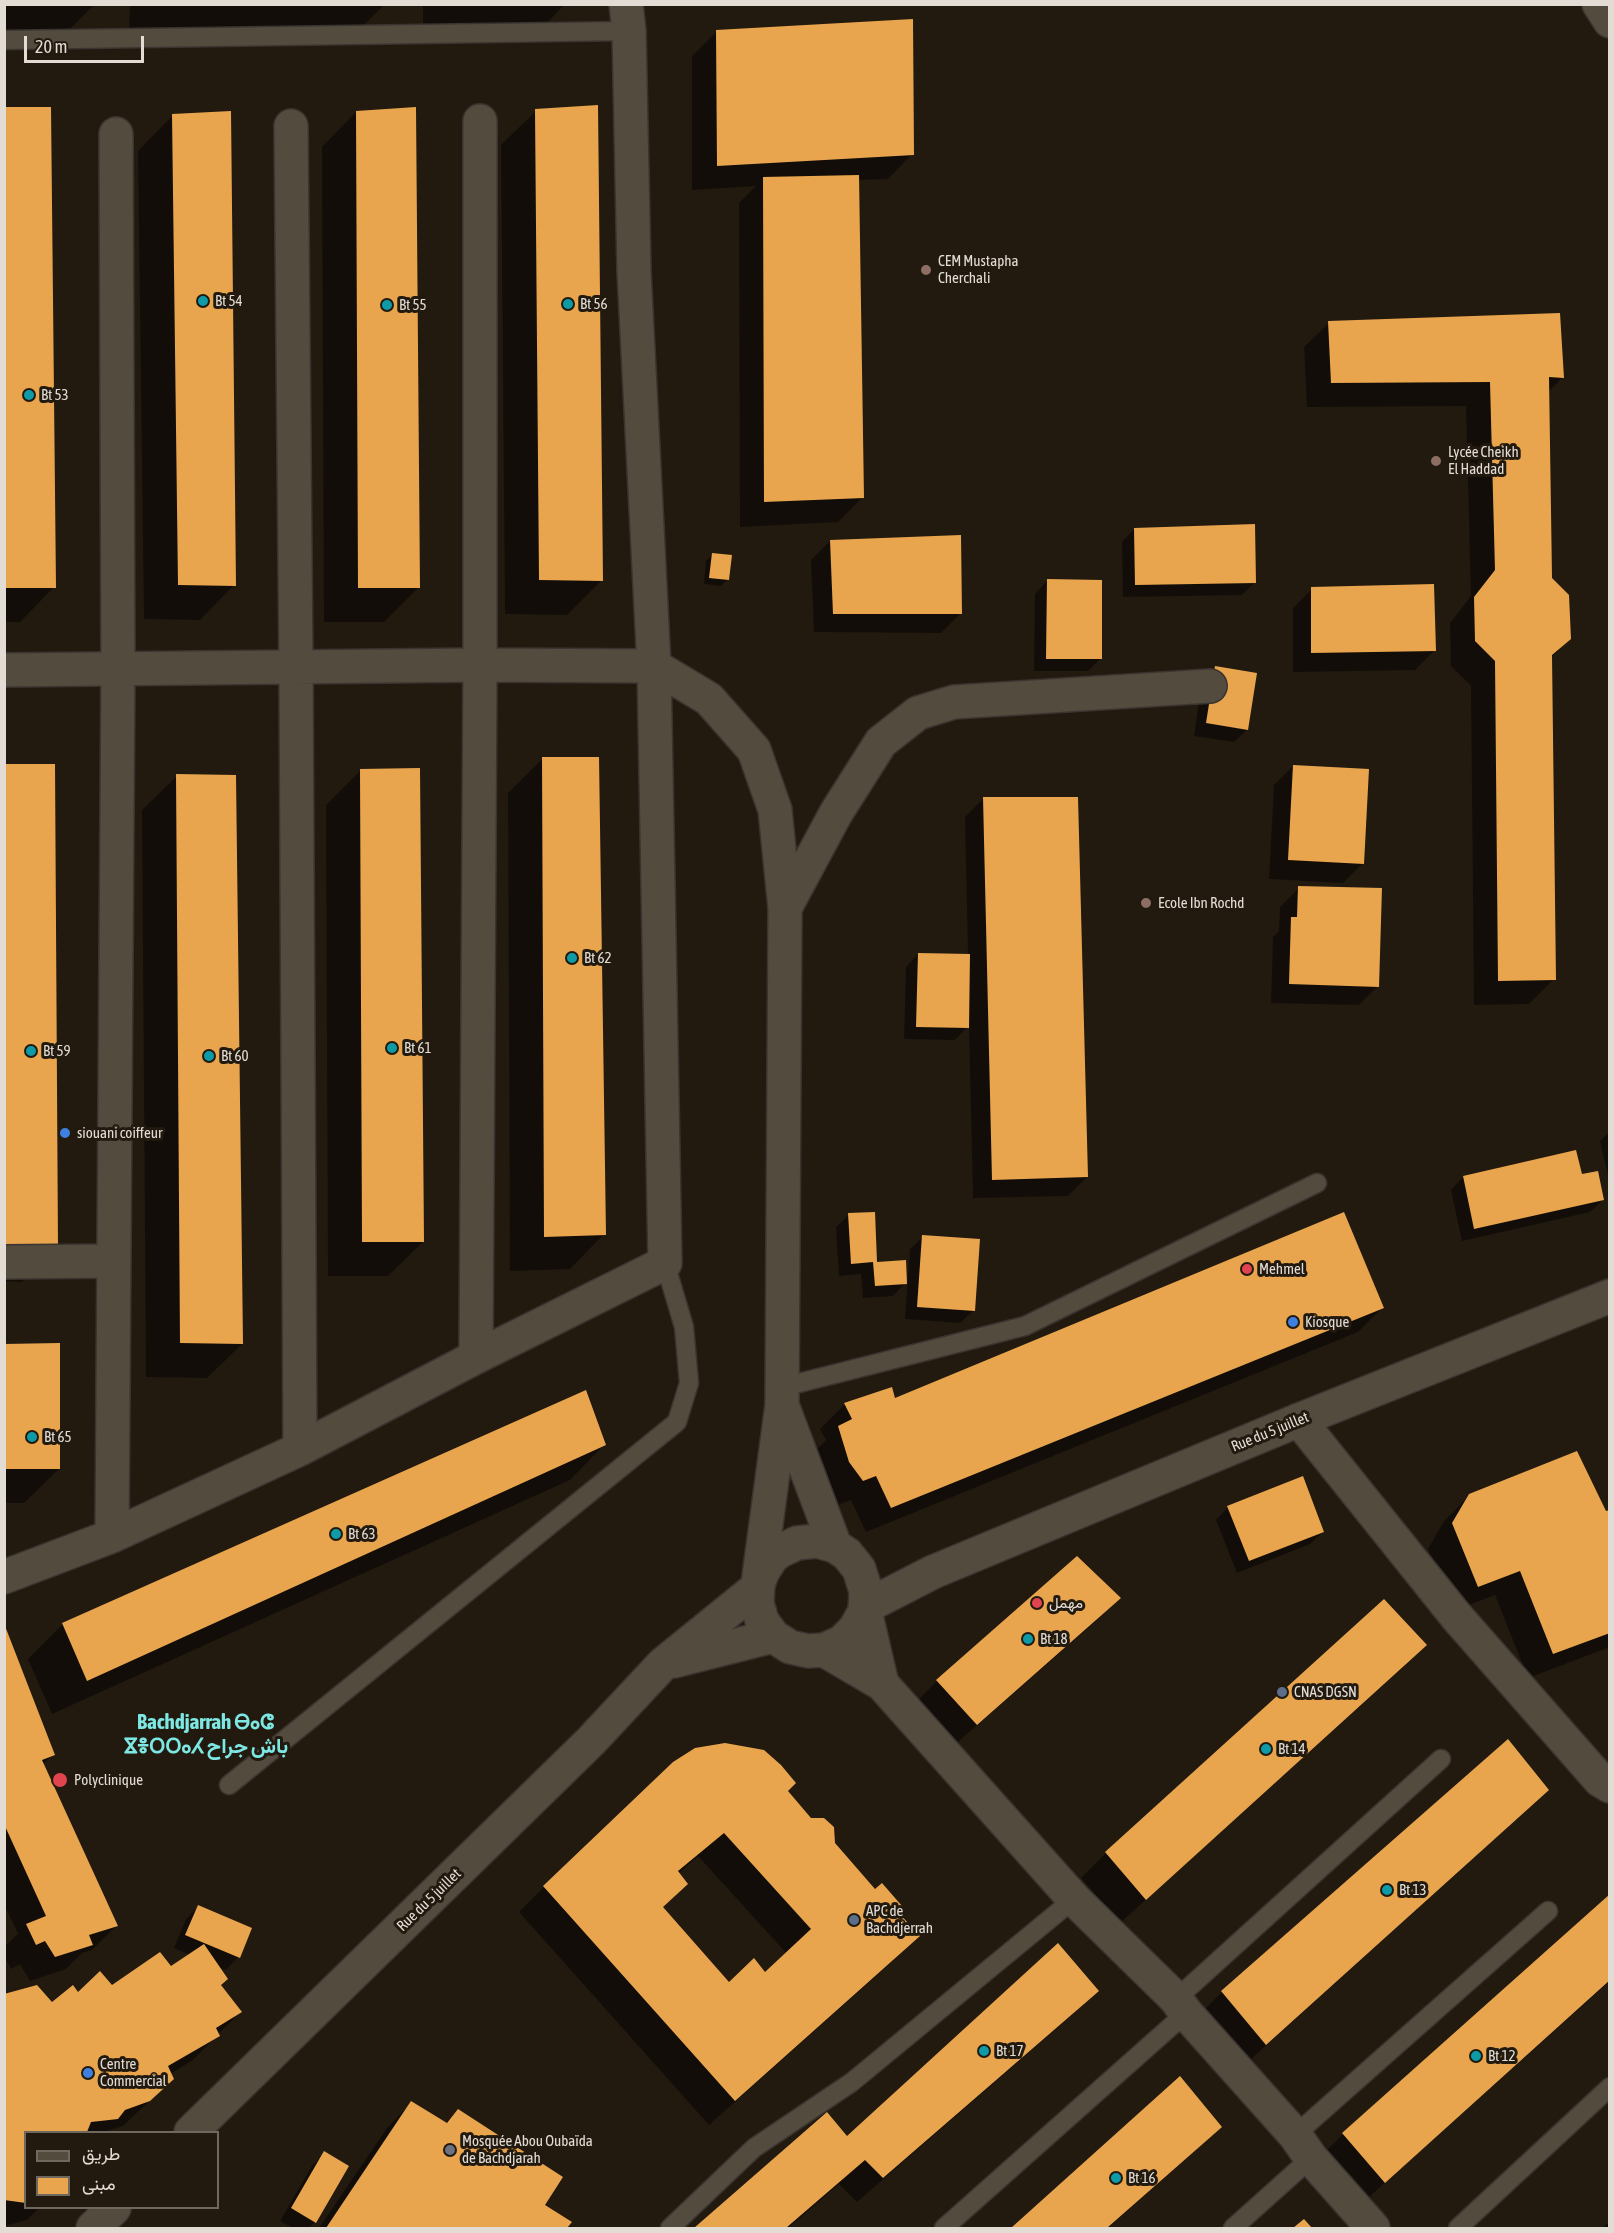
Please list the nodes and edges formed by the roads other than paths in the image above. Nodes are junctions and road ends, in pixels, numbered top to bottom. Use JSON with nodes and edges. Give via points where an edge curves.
{"nodes":[{"id":1,"x":1599,"y":4,"type":"edge"},
{"id":2,"x":627,"y":18,"type":"edge"},
{"id":3,"x":1610,"y":21,"type":"edge"},
{"id":4,"x":4,"y":40,"type":"edge"},
{"id":5,"x":480,"y":121,"type":"dead end"},
{"id":6,"x":291,"y":126,"type":"dead end"},
{"id":7,"x":116,"y":134,"type":"dead end"},
{"id":8,"x":480,"y":665,"type":"junction"},
{"id":9,"x":654,"y":666,"type":"junction"},
{"id":10,"x":296,"y":667,"type":"junction"},
{"id":11,"x":118,"y":668,"type":"junction"},
{"id":12,"x":4,"y":670,"type":"edge"},
{"id":13,"x":1210,"y":686,"type":"dead end"},
{"id":14,"x":785,"y":908,"type":"junction"},
{"id":15,"x":1317,"y":1183,"type":"dead end"},
{"id":16,"x":114,"y":1261,"type":"junction"},
{"id":17,"x":4,"y":1262,"type":"edge"},
{"id":18,"x":665,"y":1263,"type":"junction"},
{"id":19,"x":1610,"y":1296,"type":"edge"},
{"id":20,"x":476,"y":1357,"type":"junction"},
{"id":21,"x":782,"y":1396,"type":"junction"},
{"id":22,"x":1299,"y":1420,"type":"junction"},
{"id":23,"x":300,"y":1449,"type":"junction"},
{"id":24,"x":112,"y":1536,"type":"junction"},
{"id":25,"x":835,"y":1546,"type":"junction"},
{"id":26,"x":859,"y":1569,"type":"junction"},
{"id":27,"x":933,"y":1572,"type":"junction"},
{"id":28,"x":4,"y":1577,"type":"edge"},
{"id":29,"x":758,"y":1586,"type":"junction"},
{"id":30,"x":865,"y":1609,"type":"junction"},
{"id":31,"x":773,"y":1636,"type":"junction"},
{"id":32,"x":824,"y":1650,"type":"junction"},
{"id":33,"x":663,"y":1664,"type":"junction"},
{"id":34,"x":882,"y":1684,"type":"junction"},
{"id":35,"x":1441,"y":1759,"type":"dead end"},
{"id":36,"x":229,"y":1785,"type":"dead end"},
{"id":37,"x":1610,"y":1786,"type":"edge"},
{"id":38,"x":1074,"y":1899,"type":"junction"},
{"id":39,"x":1548,"y":1911,"type":"dead end"},
{"id":40,"x":1181,"y":2006,"type":"junction"},
{"id":41,"x":1610,"y":2087,"type":"edge"},
{"id":42,"x":193,"y":2131,"type":"edge"},
{"id":43,"x":1303,"y":2147,"type":"junction"},
{"id":44,"x":113,"y":2209,"type":"edge"},
{"id":45,"x":93,"y":2229,"type":"edge"},
{"id":46,"x":670,"y":2229,"type":"edge"},
{"id":47,"x":944,"y":2229,"type":"edge"},
{"id":48,"x":1233,"y":2229,"type":"edge"},
{"id":49,"x":1373,"y":2229,"type":"edge"},
{"id":50,"x":1458,"y":2229,"type":"edge"}],
"edges":[{"from":1,"to":3,"type":"street"},
{"from":2,"to":4,"type":"lane"},
{"from":2,"to":9,"type":"street","via":[[634,271]]},
{"from":5,"to":8,"type":"street"},
{"from":6,"to":10,"type":"street"},
{"from":7,"to":11,"type":"street"},
{"from":8,"to":9,"type":"street"},
{"from":8,"to":10,"type":"street"},
{"from":8,"to":20,"type":"street"},
{"from":9,"to":14,"type":"street","via":[[709,699],[754,750],[775,810]]},
{"from":9,"to":18,"type":"street"},
{"from":10,"to":11,"type":"street"},
{"from":10,"to":23,"type":"street"},
{"from":11,"to":12,"type":"street"},
{"from":11,"to":16,"type":"street"},
{"from":13,"to":14,"type":"street","via":[[954,702],[918,712],[881,742],[836,813]]},
{"from":14,"to":21,"type":"street"},
{"from":15,"to":21,"type":"lane","via":[[1025,1326]]},
{"from":16,"to":17,"type":"street"},
{"from":16,"to":24,"type":"street"},
{"from":18,"to":20,"type":"street"},
{"from":18,"to":36,"type":"lane","via":[[684,1327],[689,1383],[677,1422]]},
{"from":19,"to":22,"type":"street","name":"Rue du 5 juillet"},
{"from":20,"to":23,"type":"street"},
{"from":21,"to":25,"type":"street"},
{"from":21,"to":29,"type":"street"},
{"from":22,"to":27,"type":"street","name":"Rue du 5 juillet"},
{"from":22,"to":37,"type":"street","via":[[1456,1616],[1600,1780]]},
{"from":23,"to":24,"type":"street"},
{"from":24,"to":28,"type":"street"},
{"from":25,"to":26,"type":"street"},
{"from":25,"to":29,"type":"street","via":[[817,1541],[797,1543],[780,1551],[762,1573]]},
{"from":26,"to":27,"type":"street"},
{"from":26,"to":30,"type":"street","via":[[866,1591]]},
{"from":27,"to":30,"type":"street","name":"Rue du 5 juillet"},
{"from":29,"to":31,"type":"street","via":[[757,1604],[762,1621]]},
{"from":29,"to":33,"type":"street","name":"Rue du 5 juillet"},
{"from":30,"to":32,"type":"street","via":[[849,1636]]},
{"from":30,"to":34,"type":"street"},
{"from":31,"to":32,"type":"street","via":[[790,1647]]},
{"from":31,"to":33,"type":"street"},
{"from":32,"to":34,"type":"street"},
{"from":33,"to":42,"type":"street","name":"Rue du 5 juillet","via":[[591,1741]]},
{"from":34,"to":38,"type":"street"},
{"from":35,"to":40,"type":"lane"},
{"from":38,"to":40,"type":"street"},
{"from":38,"to":46,"type":"lane","via":[[852,2082],[754,2148]]},
{"from":39,"to":43,"type":"lane"},
{"from":40,"to":43,"type":"street"},
{"from":40,"to":47,"type":"lane"},
{"from":41,"to":50,"type":"lane"},
{"from":43,"to":48,"type":"lane"},
{"from":43,"to":49,"type":"street"},
{"from":44,"to":45,"type":"street"}]}
